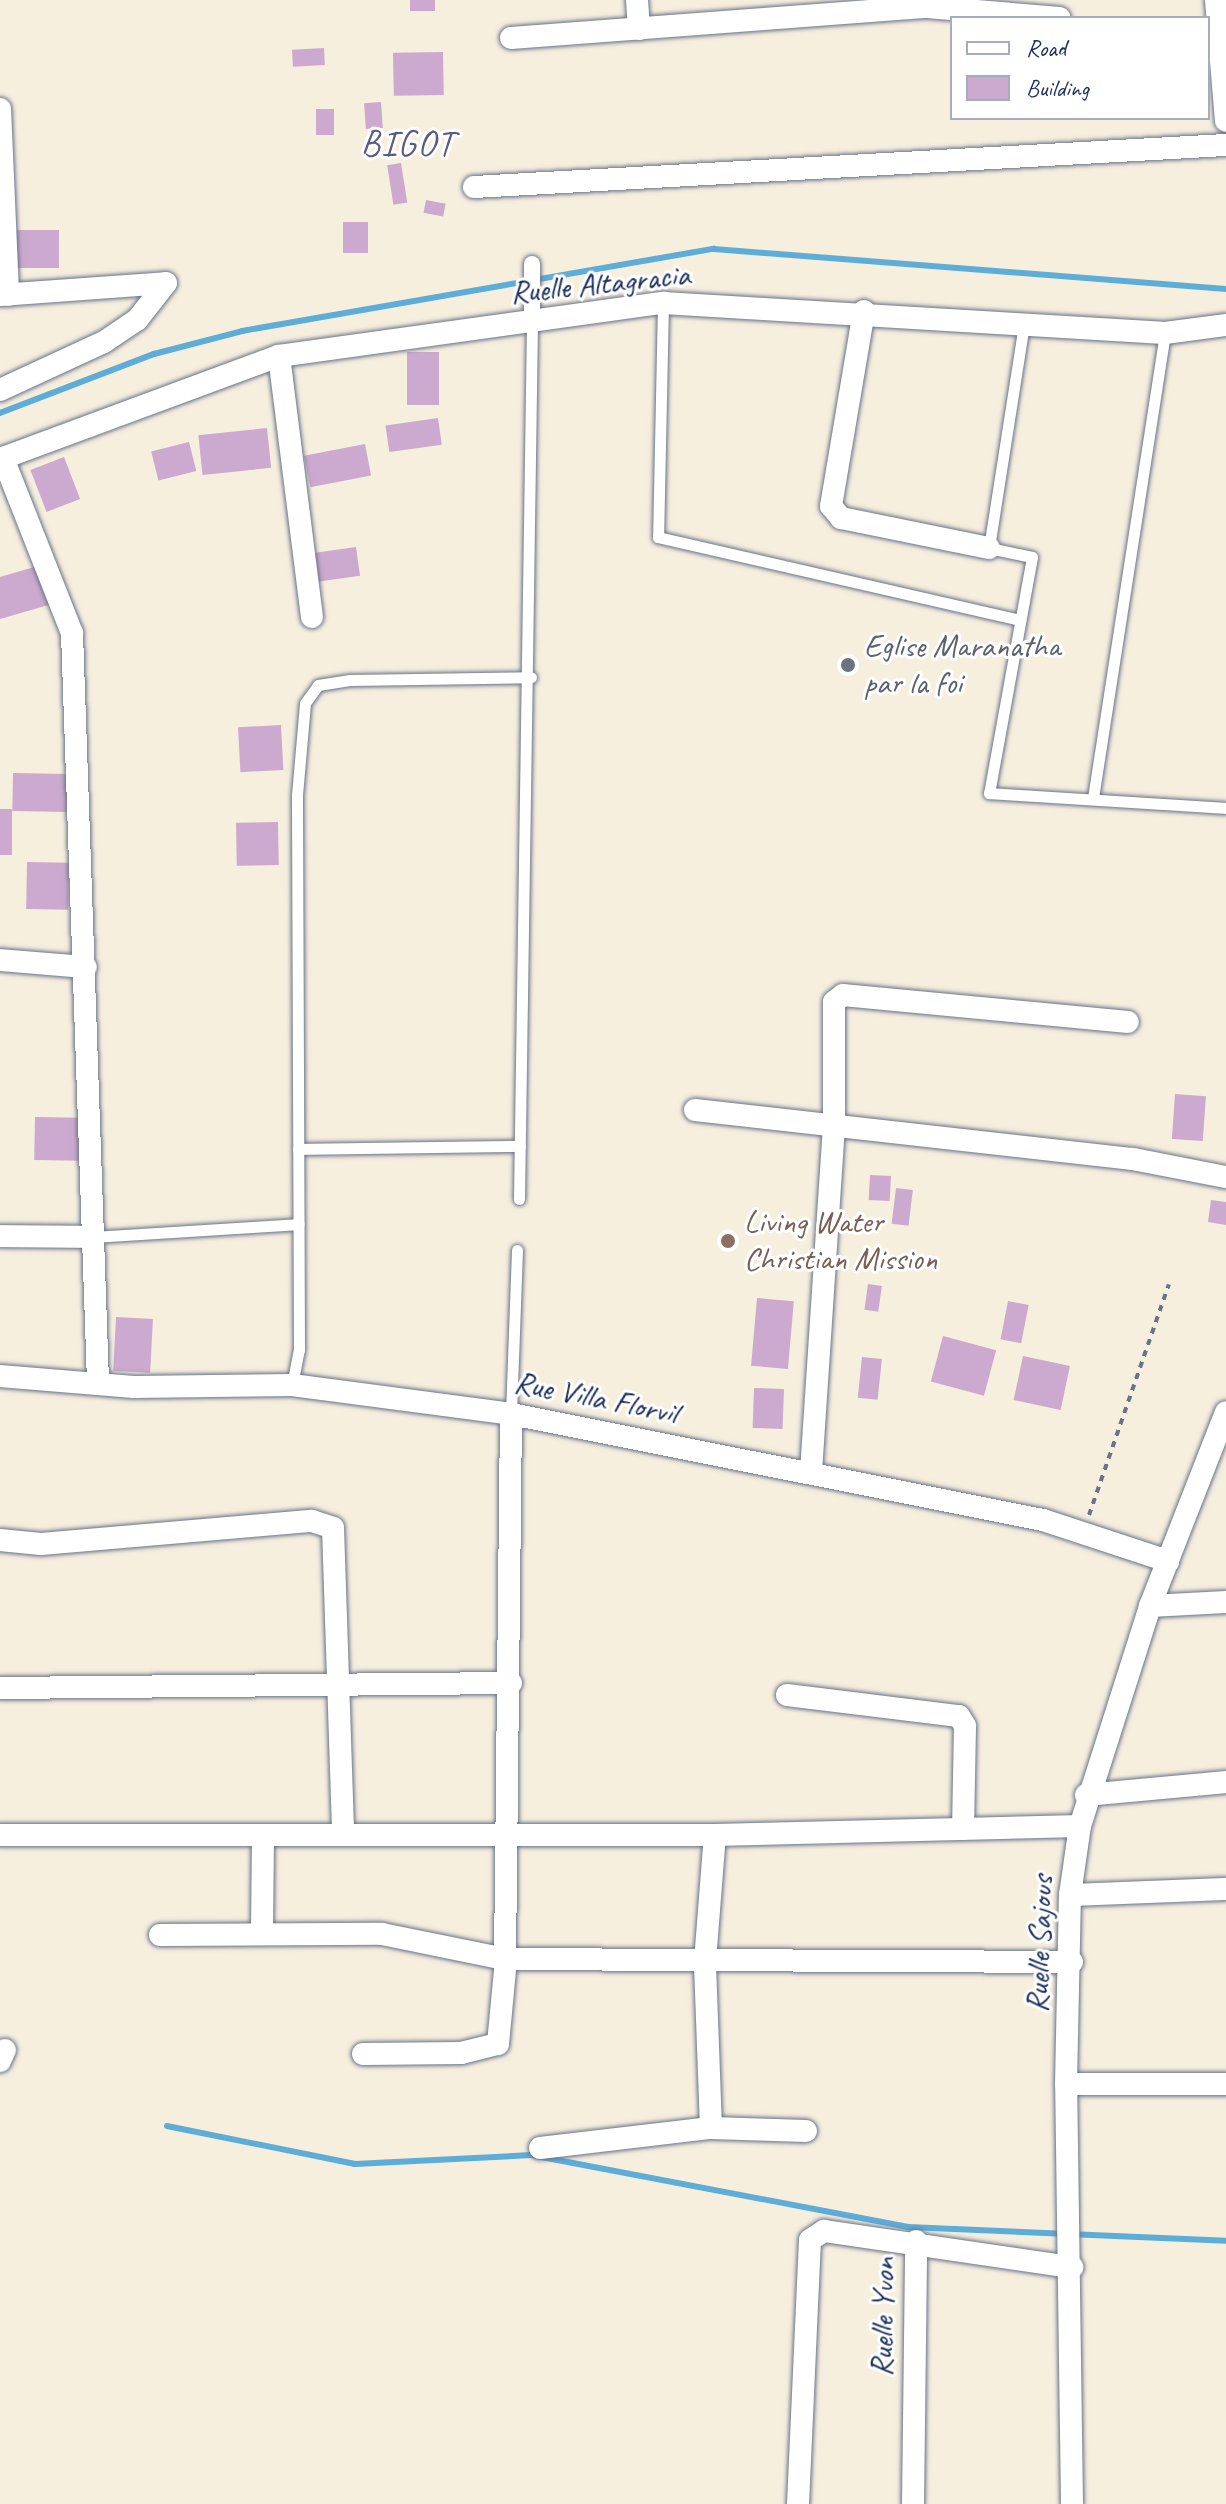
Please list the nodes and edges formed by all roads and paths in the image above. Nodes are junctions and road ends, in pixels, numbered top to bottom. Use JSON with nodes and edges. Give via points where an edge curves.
{"nodes":[{"id":1,"x":637,"y":0,"type":"edge"},
{"id":2,"x":1216,"y":0,"type":"edge"},
{"id":3,"x":1036,"y":16,"type":"edge"},
{"id":4,"x":639,"y":29,"type":"junction"},
{"id":5,"x":511,"y":38,"type":"dead end"},
{"id":6,"x":1213,"y":48,"type":"edge"},
{"id":7,"x":0,"y":109,"type":"edge"},
{"id":8,"x":1226,"y":121,"type":"edge"},
{"id":9,"x":1226,"y":145,"type":"edge"},
{"id":10,"x":474,"y":187,"type":"dead end"},
{"id":11,"x":532,"y":264,"type":"dead end"},
{"id":12,"x":4,"y":295,"type":"edge"},
{"id":13,"x":663,"y":303,"type":"junction"},
{"id":14,"x":864,"y":311,"type":"junction"},
{"id":15,"x":532,"y":321,"type":"junction"},
{"id":16,"x":1024,"y":324,"type":"junction"},
{"id":17,"x":1226,"y":325,"type":"edge"},
{"id":18,"x":1165,"y":333,"type":"junction"},
{"id":19,"x":279,"y":356,"type":"junction"},
{"id":20,"x":0,"y":390,"type":"edge"},
{"id":21,"x":1,"y":458,"type":"edge"},
{"id":22,"x":989,"y":548,"type":"junction"},
{"id":23,"x":312,"y":617,"type":"dead end"},
{"id":24,"x":1020,"y":620,"type":"junction"},
{"id":25,"x":531,"y":677,"type":"junction"},
{"id":26,"x":1093,"y":798,"type":"junction"},
{"id":27,"x":1226,"y":808,"type":"edge"},
{"id":28,"x":0,"y":960,"type":"edge"},
{"id":29,"x":86,"y":967,"type":"junction"},
{"id":30,"x":1128,"y":1022,"type":"dead end"},
{"id":31,"x":695,"y":1110,"type":"dead end"},
{"id":32,"x":834,"y":1123,"type":"junction"},
{"id":33,"x":520,"y":1146,"type":"junction"},
{"id":34,"x":298,"y":1149,"type":"junction"},
{"id":35,"x":1226,"y":1177,"type":"edge"},
{"id":36,"x":519,"y":1199,"type":"dead end"},
{"id":37,"x":299,"y":1224,"type":"junction"},
{"id":38,"x":0,"y":1236,"type":"edge"},
{"id":39,"x":94,"y":1237,"type":"junction"},
{"id":40,"x":517,"y":1250,"type":"dead end"},
{"id":41,"x":1169,"y":1284,"type":"dead end"},
{"id":42,"x":0,"y":1376,"type":"edge"},
{"id":43,"x":98,"y":1383,"type":"junction"},
{"id":44,"x":292,"y":1385,"type":"junction"},
{"id":45,"x":1226,"y":1412,"type":"edge"},
{"id":46,"x":511,"y":1414,"type":"junction"},
{"id":47,"x":811,"y":1472,"type":"junction"},
{"id":48,"x":1083,"y":1533,"type":"junction"},
{"id":49,"x":0,"y":1540,"type":"edge"},
{"id":50,"x":1168,"y":1561,"type":"junction"},
{"id":51,"x":1226,"y":1602,"type":"edge"},
{"id":52,"x":1150,"y":1606,"type":"junction"},
{"id":53,"x":511,"y":1683,"type":"junction"},
{"id":54,"x":338,"y":1685,"type":"junction"},
{"id":55,"x":0,"y":1688,"type":"edge"},
{"id":56,"x":787,"y":1695,"type":"dead end"},
{"id":57,"x":1226,"y":1782,"type":"edge"},
{"id":58,"x":1086,"y":1795,"type":"junction"},
{"id":59,"x":1080,"y":1826,"type":"junction"},
{"id":60,"x":963,"y":1829,"type":"junction"},
{"id":61,"x":510,"y":1832,"type":"junction"},
{"id":62,"x":0,"y":1835,"type":"edge"},
{"id":63,"x":343,"y":1835,"type":"junction"},
{"id":64,"x":715,"y":1835,"type":"junction"},
{"id":65,"x":263,"y":1836,"type":"junction"},
{"id":66,"x":1226,"y":1889,"type":"edge"},
{"id":67,"x":1070,"y":1895,"type":"junction"},
{"id":68,"x":262,"y":1931,"type":"junction"},
{"id":69,"x":160,"y":1935,"type":"dead end"},
{"id":70,"x":506,"y":1959,"type":"junction"},
{"id":71,"x":705,"y":1961,"type":"junction"},
{"id":72,"x":1072,"y":1962,"type":"junction"},
{"id":73,"x":363,"y":2054,"type":"dead end"},
{"id":74,"x":1066,"y":2084,"type":"junction"},
{"id":75,"x":1226,"y":2084,"type":"edge"},
{"id":76,"x":711,"y":2128,"type":"junction"},
{"id":77,"x":806,"y":2131,"type":"dead end"},
{"id":78,"x":540,"y":2148,"type":"dead end"},
{"id":79,"x":916,"y":2241,"type":"junction"},
{"id":80,"x":1072,"y":2267,"type":"junction"},
{"id":81,"x":798,"y":2504,"type":"edge"},
{"id":82,"x":913,"y":2504,"type":"edge"},
{"id":83,"x":1072,"y":2504,"type":"edge"}],
"edges":[{"from":1,"to":4,"type":"street"},
{"from":2,"to":6,"type":"street"},
{"from":3,"to":4,"type":"street","via":[[927,7]]},
{"from":4,"to":5,"type":"street"},
{"from":6,"to":8,"type":"street"},
{"from":7,"to":12,"type":"street"},
{"from":9,"to":10,"type":"street"},
{"from":11,"to":15,"type":"street"},
{"from":12,"to":20,"type":"street","via":[[166,283],[137,320],[104,342]]},
{"from":13,"to":14,"type":"street","name":"Ruelle Altagracia"},
{"from":13,"to":15,"type":"street","name":"Ruelle Altagracia"},
{"from":13,"to":24,"type":"lane","via":[[658,537]]},
{"from":14,"to":16,"type":"street","name":"Ruelle Altagracia"},
{"from":14,"to":22,"type":"street","via":[[831,506],[841,518]]},
{"from":15,"to":19,"type":"street","name":"Ruelle Altagracia"},
{"from":15,"to":25,"type":"lane"},
{"from":16,"to":18,"type":"street","name":"Ruelle Altagracia"},
{"from":16,"to":22,"type":"lane"},
{"from":17,"to":18,"type":"street","name":"Ruelle Altagracia"},
{"from":18,"to":26,"type":"lane"},
{"from":19,"to":21,"type":"street","name":"Ruelle Altagracia"},
{"from":19,"to":23,"type":"street"},
{"from":21,"to":29,"type":"street","via":[[72,633]]},
{"from":22,"to":24,"type":"lane","via":[[1032,557]]},
{"from":24,"to":26,"type":"lane","via":[[989,793]]},
{"from":25,"to":33,"type":"lane"},
{"from":25,"to":34,"type":"lane","via":[[350,680],[318,685],[305,703],[297,795]]},
{"from":26,"to":27,"type":"lane"},
{"from":28,"to":29,"type":"street"},
{"from":29,"to":39,"type":"street"},
{"from":30,"to":32,"type":"street","via":[[843,995],[830,1010]]},
{"from":31,"to":32,"type":"street"},
{"from":32,"to":35,"type":"street"},
{"from":32,"to":47,"type":"street"},
{"from":33,"to":34,"type":"lane"},
{"from":33,"to":36,"type":"lane"},
{"from":34,"to":37,"type":"lane"},
{"from":37,"to":39,"type":"lane"},
{"from":37,"to":44,"type":"lane","via":[[299,1350]]},
{"from":38,"to":39,"type":"street"},
{"from":39,"to":43,"type":"street"},
{"from":40,"to":46,"type":"lane"},
{"from":41,"to":48,"type":"path"},
{"from":42,"to":43,"type":"street","name":"Rue Villa Florvil"},
{"from":43,"to":44,"type":"street","name":"Rue Villa Florvil"},
{"from":44,"to":46,"type":"street","name":"Rue Villa Florvil"},
{"from":45,"to":50,"type":"street","name":"Ruelle Sajous"},
{"from":46,"to":47,"type":"street","name":"Rue Villa Florvil"},
{"from":46,"to":53,"type":"street"},
{"from":47,"to":48,"type":"street","name":"Rue Villa Florvil"},
{"from":48,"to":50,"type":"street","name":"Rue Villa Florvil"},
{"from":49,"to":54,"type":"street","via":[[41,1544],[325,1522],[338,1537]]},
{"from":50,"to":52,"type":"street","name":"Ruelle Sajous"},
{"from":51,"to":52,"type":"street"},
{"from":52,"to":58,"type":"street","name":"Ruelle Sajous"},
{"from":53,"to":54,"type":"street"},
{"from":53,"to":61,"type":"street"},
{"from":54,"to":55,"type":"street"},
{"from":54,"to":63,"type":"street"},
{"from":56,"to":60,"type":"street","via":[[959,1716],[965,1726]]},
{"from":57,"to":58,"type":"street"},
{"from":58,"to":59,"type":"street","name":"Ruelle Sajous"},
{"from":59,"to":60,"type":"street"},
{"from":59,"to":67,"type":"street","name":"Ruelle Sajous"},
{"from":60,"to":64,"type":"street"},
{"from":61,"to":63,"type":"street"},
{"from":61,"to":64,"type":"street"},
{"from":61,"to":70,"type":"street"},
{"from":62,"to":65,"type":"street"},
{"from":63,"to":65,"type":"street"},
{"from":64,"to":71,"type":"street"},
{"from":65,"to":68,"type":"street"},
{"from":66,"to":67,"type":"street"},
{"from":67,"to":72,"type":"street","name":"Ruelle Sajous"},
{"from":68,"to":69,"type":"street"},
{"from":68,"to":70,"type":"street","via":[[382,1934]]},
{"from":70,"to":71,"type":"street"},
{"from":70,"to":73,"type":"street","via":[[498,2044],[461,2053]]},
{"from":71,"to":72,"type":"street"},
{"from":71,"to":76,"type":"street"},
{"from":72,"to":74,"type":"street","name":"Ruelle Sajous"},
{"from":74,"to":75,"type":"street"},
{"from":74,"to":80,"type":"street","name":"Ruelle Sajous"},
{"from":76,"to":77,"type":"street"},
{"from":76,"to":78,"type":"street"},
{"from":79,"to":80,"type":"street","name":"Ruelle Yvon"},
{"from":79,"to":81,"type":"street","via":[[824,2231],[810,2240]]},
{"from":79,"to":82,"type":"street","name":"Ruelle Yvon"},
{"from":80,"to":83,"type":"street","name":"Ruelle Sajous"}]}
